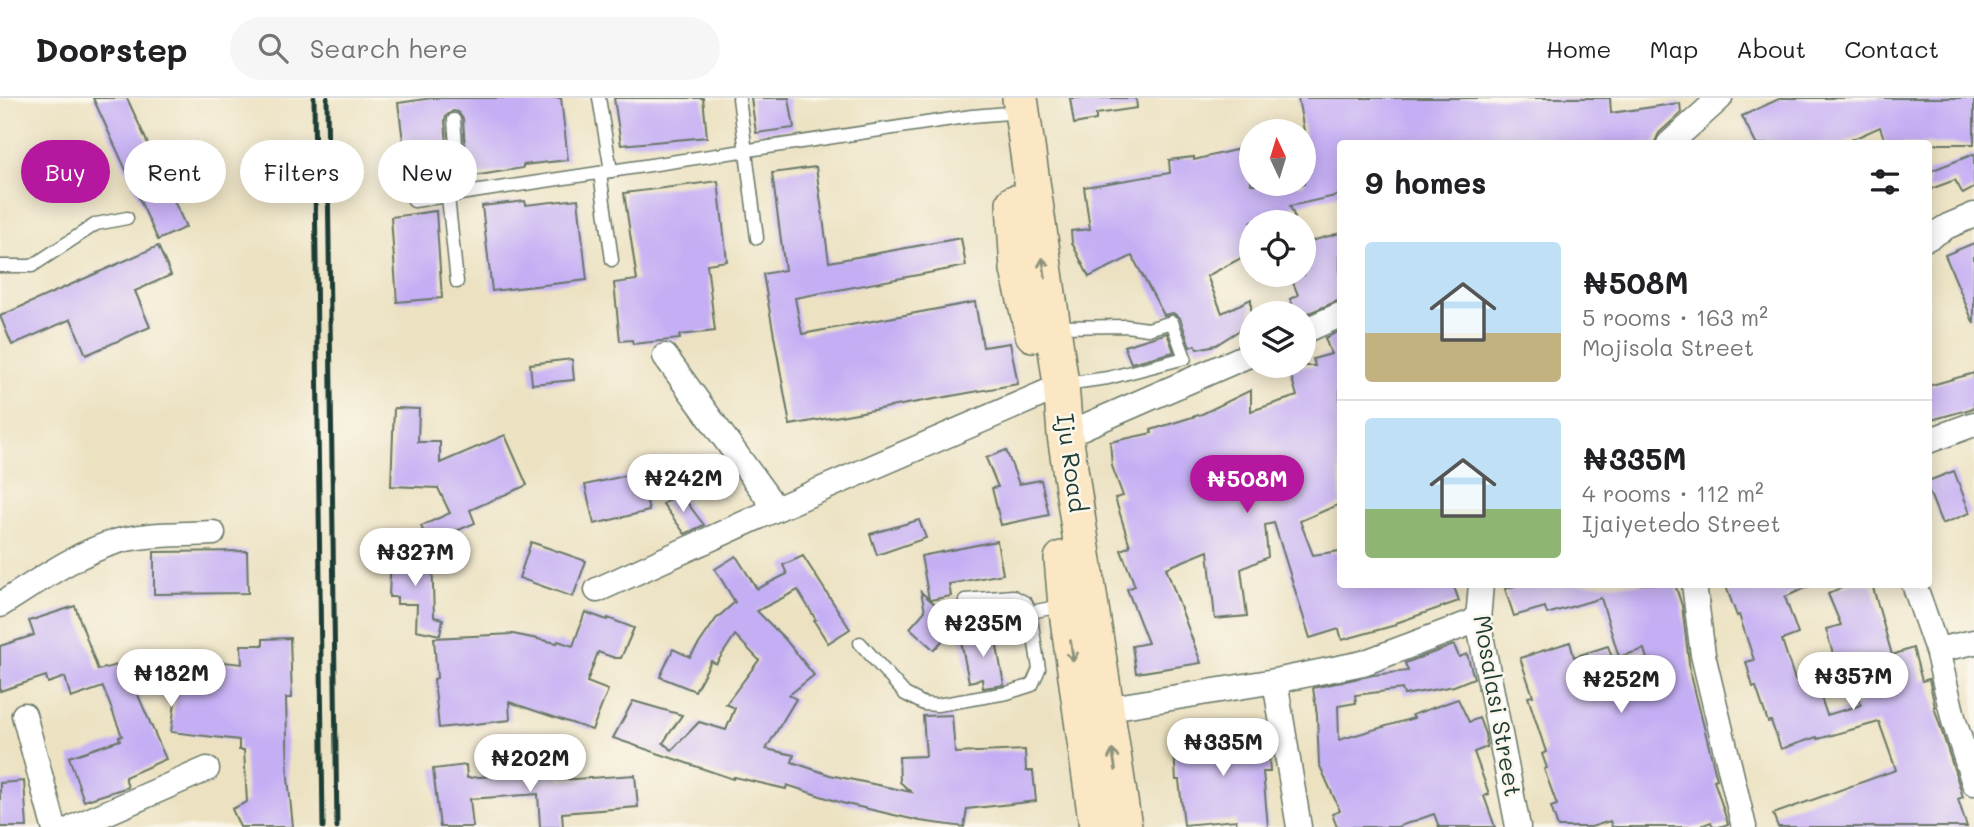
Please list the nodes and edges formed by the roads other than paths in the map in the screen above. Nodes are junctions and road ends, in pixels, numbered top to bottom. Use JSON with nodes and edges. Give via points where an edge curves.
{"nodes":[{"id":1,"x":600,"y":98,"type":"edge"},
{"id":2,"x":739,"y":98,"type":"edge"},
{"id":3,"x":1720,"y":98,"type":"edge"},
{"id":4,"x":1012,"y":103,"type":"edge"},
{"id":5,"x":454,"y":120,"type":"dead end"},
{"id":6,"x":454,"y":140,"type":"edge"},
{"id":7,"x":1673,"y":140,"type":"edge"},
{"id":8,"x":746,"y":151,"type":"junction"},
{"id":9,"x":605,"y":172,"type":"junction"},
{"id":10,"x":477,"y":191,"type":"edge"},
{"id":11,"x":454,"y":203,"type":"edge"},
{"id":12,"x":1974,"y":215,"type":"edge"},
{"id":13,"x":127,"y":218,"type":"dead end"},
{"id":14,"x":1932,"y":236,"type":"edge"},
{"id":15,"x":757,"y":238,"type":"dead end"},
{"id":16,"x":612,"y":260,"type":"dead end"},
{"id":17,"x":0,"y":266,"type":"edge"},
{"id":18,"x":457,"y":282,"type":"dead end"},
{"id":19,"x":1337,"y":316,"type":"edge"},
{"id":20,"x":1316,"y":326,"type":"edge"},
{"id":21,"x":1053,"y":327,"type":"junction"},
{"id":22,"x":665,"y":356,"type":"dead end"},
{"id":23,"x":1239,"y":359,"type":"edge"},
{"id":24,"x":1054,"y":388,"type":"junction"},
{"id":25,"x":1974,"y":424,"type":"edge"},
{"id":26,"x":1065,"y":435,"type":"junction"},
{"id":27,"x":1932,"y":440,"type":"edge"},
{"id":28,"x":776,"y":509,"type":"junction"},
{"id":29,"x":213,"y":533,"type":"dead end"},
{"id":30,"x":1481,"y":588,"type":"edge"},
{"id":31,"x":1695,"y":588,"type":"edge"},
{"id":32,"x":1915,"y":588,"type":"edge"},
{"id":33,"x":597,"y":590,"type":"dead end"},
{"id":34,"x":965,"y":600,"type":"dead end"},
{"id":35,"x":0,"y":605,"type":"edge"},
{"id":36,"x":1066,"y":605,"type":"junction"},
{"id":37,"x":1030,"y":612,"type":"junction"},
{"id":38,"x":1478,"y":620,"type":"junction"},
{"id":39,"x":1974,"y":642,"type":"edge"},
{"id":40,"x":860,"y":643,"type":"dead end"},
{"id":41,"x":1937,"y":650,"type":"junction"},
{"id":42,"x":1275,"y":681,"type":"junction"},
{"id":43,"x":1094,"y":710,"type":"junction"},
{"id":44,"x":24,"y":715,"type":"dead end"},
{"id":45,"x":207,"y":769,"type":"dead end"},
{"id":46,"x":1974,"y":783,"type":"edge"},
{"id":47,"x":54,"y":827,"type":"edge"},
{"id":48,"x":74,"y":827,"type":"edge"},
{"id":49,"x":1097,"y":827,"type":"edge"},
{"id":50,"x":1124,"y":827,"type":"edge"},
{"id":51,"x":1299,"y":827,"type":"edge"},
{"id":52,"x":1518,"y":827,"type":"edge"},
{"id":53,"x":1744,"y":827,"type":"edge"}],
"edges":[{"from":1,"to":9,"type":"lane"},
{"from":2,"to":8,"type":"lane"},
{"from":3,"to":7,"type":"street"},
{"from":4,"to":8,"type":"lane","via":[[972,116]]},
{"from":21,"to":4,"type":"main road","name":"Iju Road","one_way":true},
{"from":4,"to":24,"type":"main road","name":"Iju Road","via":[[1018,270]]},
{"from":5,"to":6,"type":"lane"},
{"from":8,"to":9,"type":"lane"},
{"from":8,"to":15,"type":"lane"},
{"from":9,"to":10,"type":"lane"},
{"from":9,"to":16,"type":"lane"},
{"from":11,"to":18,"type":"lane"},
{"from":12,"to":14,"type":"street"},
{"from":13,"to":17,"type":"lane","via":[[96,224],[32,265]]},
{"from":19,"to":20,"type":"street"},
{"from":21,"to":24,"type":"main road","name":"Iju Road"},
{"from":21,"to":24,"type":"lane","via":[[1148,329],[1172,322],[1185,358]]},
{"from":22,"to":28,"type":"street"},
{"from":23,"to":26,"type":"street"},
{"from":24,"to":26,"type":"main road","name":"Iju Road"},
{"from":24,"to":28,"type":"street"},
{"from":24,"to":36,"type":"main road","name":"Iju Road"},
{"from":25,"to":27,"type":"street"},
{"from":26,"to":43,"type":"main road","name":"Iju Road"},
{"from":28,"to":33,"type":"street"},
{"from":29,"to":35,"type":"street","via":[[117,541],[67,563]]},
{"from":30,"to":38,"type":"street","name":"Mosalasi Street"},
{"from":31,"to":53,"type":"street","via":[[1703,654]]},
{"from":32,"to":41,"type":"street"},
{"from":34,"to":37,"type":"lane","via":[[1013,596],[1023,599]]},
{"from":36,"to":37,"type":"lane"},
{"from":36,"to":43,"type":"main road","name":"Iju Road","one_way":true},
{"from":37,"to":40,"type":"lane","via":[[1038,675],[1027,687],[1007,693],[937,705],[918,702],[898,687]]},
{"from":38,"to":42,"type":"street","via":[[1363,663]]},
{"from":38,"to":52,"type":"street","name":"Mosalasi Street"},
{"from":39,"to":41,"type":"street"},
{"from":41,"to":46,"type":"street"},
{"from":42,"to":43,"type":"street"},
{"from":42,"to":51,"type":"street"},
{"from":43,"to":49,"type":"main road","name":"Iju Road"},
{"from":50,"to":43,"type":"main road","name":"Iju Road","one_way":true},
{"from":44,"to":47,"type":"street"},
{"from":45,"to":48,"type":"street"}]}
